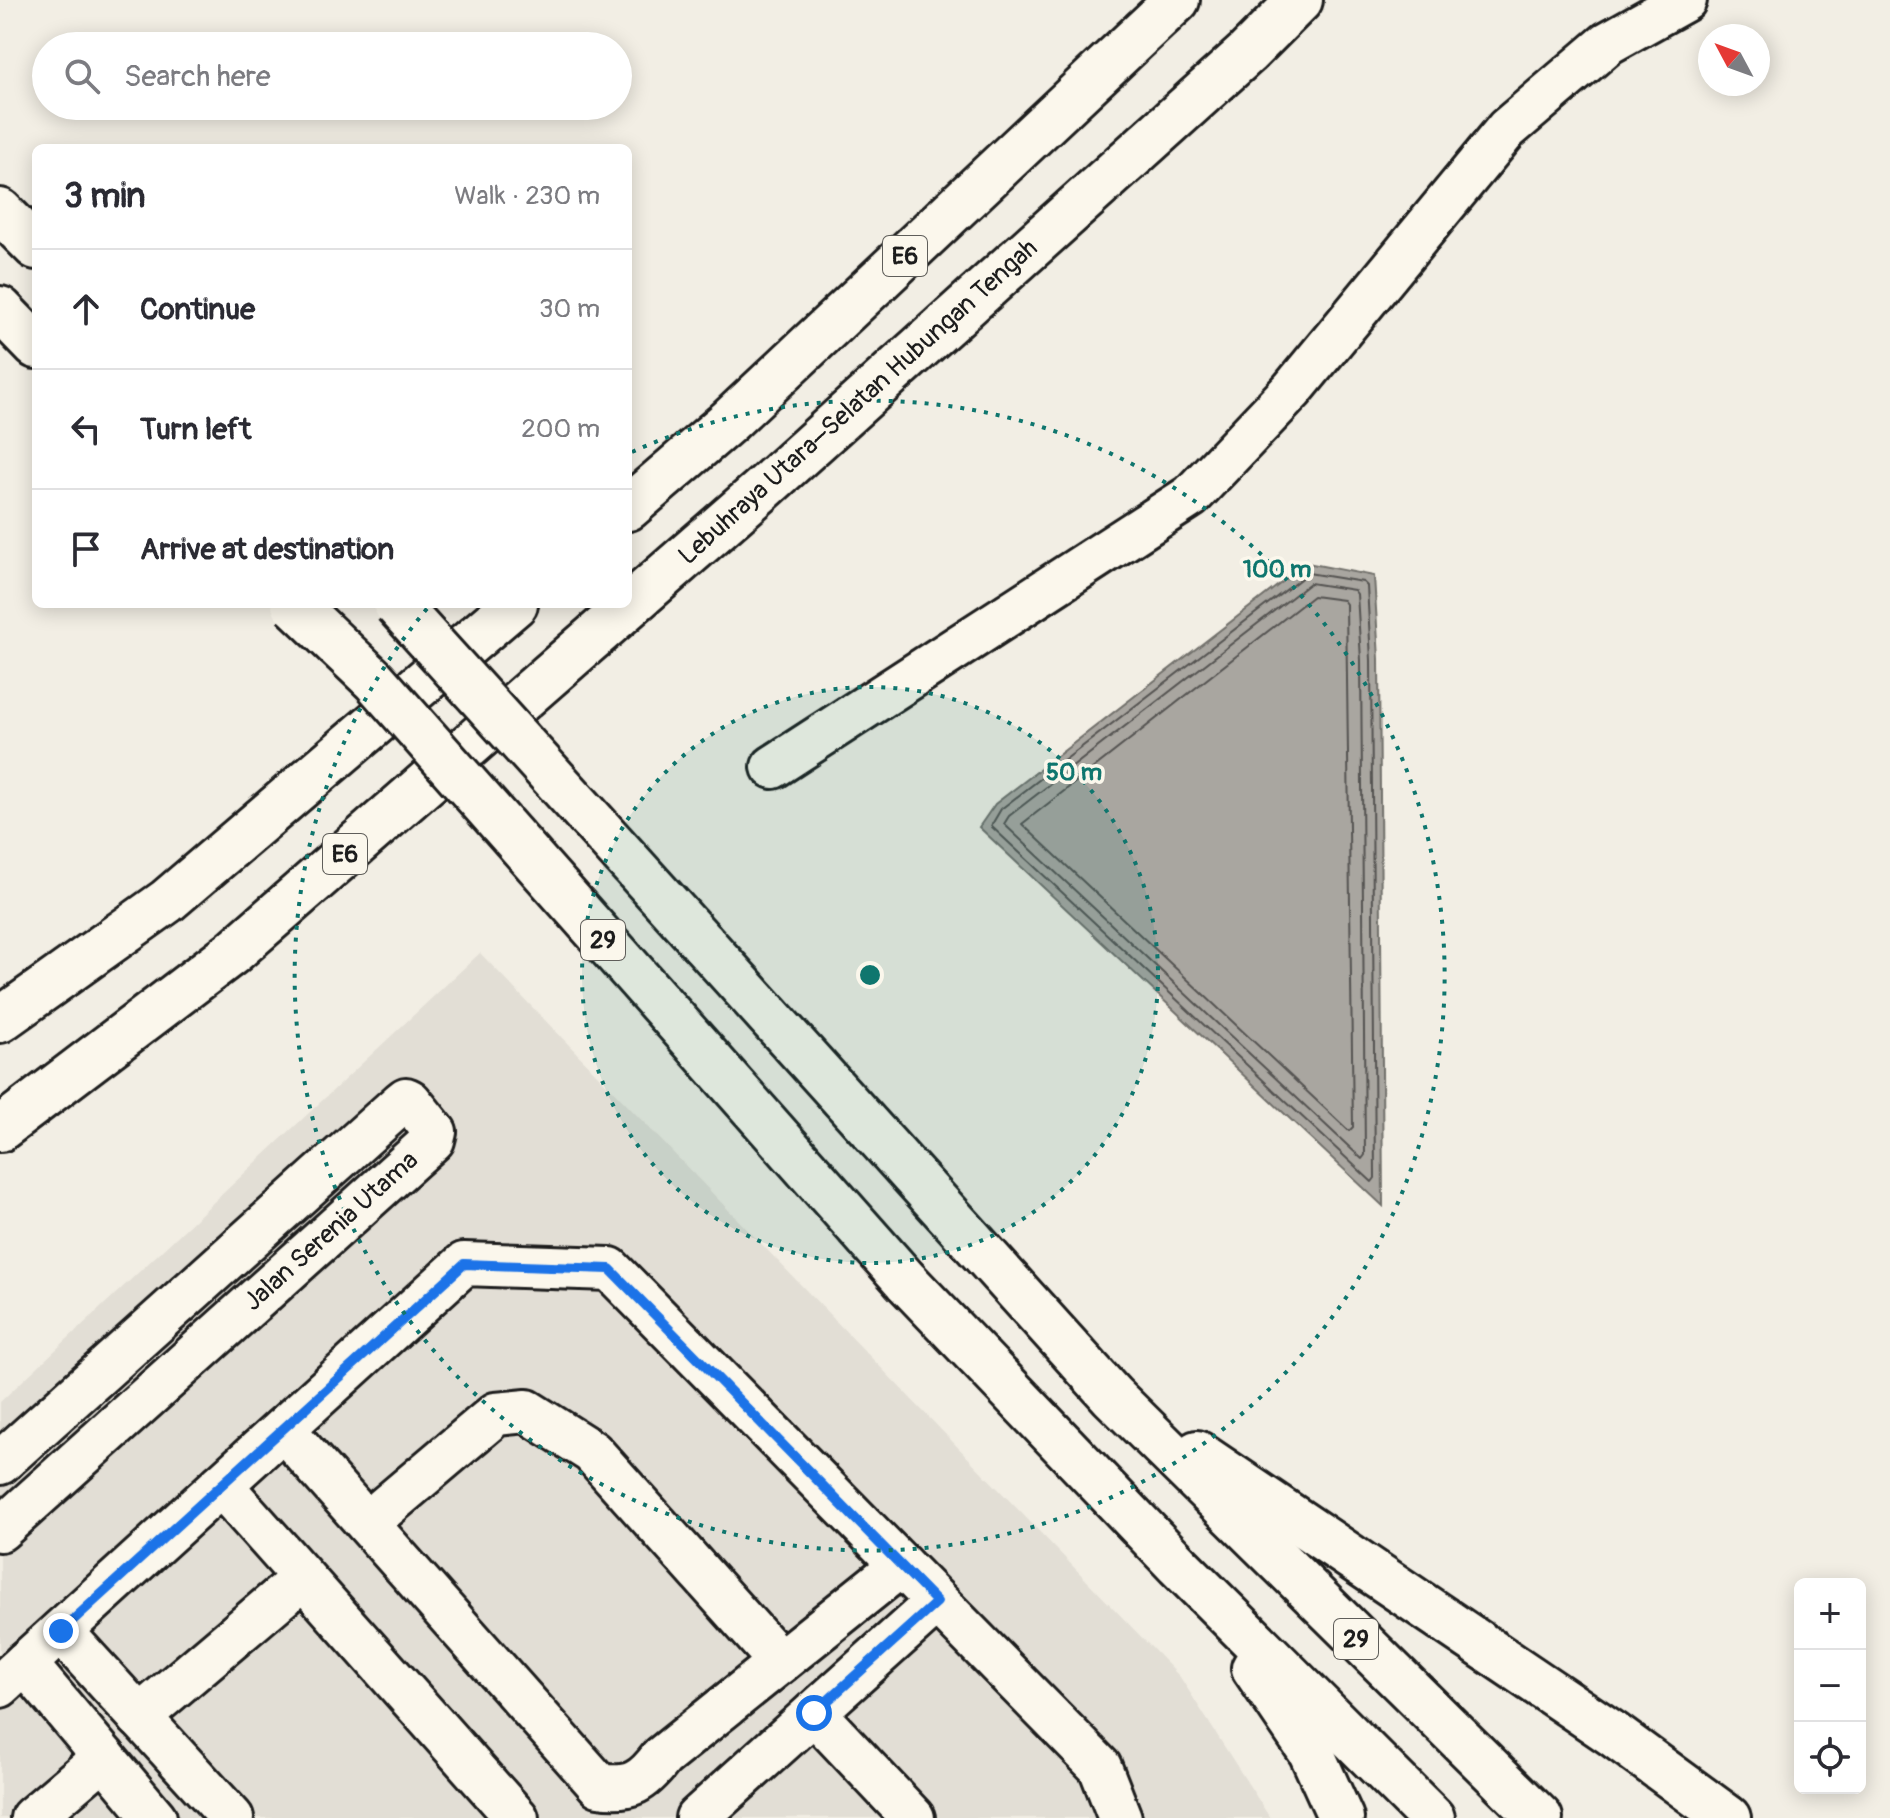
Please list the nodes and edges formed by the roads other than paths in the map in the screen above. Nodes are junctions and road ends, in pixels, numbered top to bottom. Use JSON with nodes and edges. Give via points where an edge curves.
{"nodes":[{"id":1,"x":1177,"y":0,"type":"edge"},
{"id":2,"x":1300,"y":0,"type":"edge"},
{"id":3,"x":1685,"y":0,"type":"edge"},
{"id":4,"x":0,"y":211,"type":"edge"},
{"id":5,"x":32,"y":243,"type":"edge"},
{"id":6,"x":0,"y":309,"type":"edge"},
{"id":7,"x":32,"y":342,"type":"edge"},
{"id":8,"x":632,"y":505,"type":"edge"},
{"id":9,"x":632,"y":604,"type":"edge"},
{"id":10,"x":298,"y":608,"type":"edge"},
{"id":11,"x":400,"y":608,"type":"edge"},
{"id":12,"x":510,"y":608,"type":"edge"},
{"id":13,"x":627,"y":608,"type":"edge"},
{"id":14,"x":773,"y":767,"type":"dead end"},
{"id":15,"x":0,"y":1020,"type":"edge"},
{"id":16,"x":0,"y":1129,"type":"edge"},
{"id":17,"x":1112,"y":1396,"type":"junction"},
{"id":18,"x":283,"y":1429,"type":"junction"},
{"id":19,"x":0,"y":1463,"type":"edge"},
{"id":20,"x":221,"y":1485,"type":"junction"},
{"id":21,"x":367,"y":1523,"type":"junction"},
{"id":22,"x":0,"y":1530,"type":"edge"},
{"id":23,"x":901,"y":1565,"type":"junction"},
{"id":24,"x":303,"y":1578,"type":"junction"},
{"id":25,"x":1193,"y":1579,"type":"junction"},
{"id":26,"x":937,"y":1602,"type":"junction"},
{"id":27,"x":61,"y":1631,"type":"junction"},
{"id":28,"x":780,"y":1662,"type":"junction"},
{"id":29,"x":13,"y":1674,"type":"edge"},
{"id":30,"x":814,"y":1713,"type":"junction"},
{"id":31,"x":139,"y":1717,"type":"junction"},
{"id":32,"x":104,"y":1757,"type":"junction"},
{"id":33,"x":32,"y":1818,"type":"edge"},
{"id":34,"x":155,"y":1818,"type":"edge"},
{"id":35,"x":232,"y":1818,"type":"edge"},
{"id":36,"x":517,"y":1818,"type":"edge"},
{"id":37,"x":697,"y":1818,"type":"edge"},
{"id":38,"x":913,"y":1818,"type":"edge"},
{"id":39,"x":1120,"y":1818,"type":"edge"},
{"id":40,"x":1341,"y":1818,"type":"edge"},
{"id":41,"x":1432,"y":1818,"type":"edge"},
{"id":42,"x":1540,"y":1818,"type":"edge"},
{"id":43,"x":1728,"y":1818,"type":"edge"}],
"edges":[{"from":1,"to":8,"type":"highway","number":"E6","via":[[728,422]]},
{"from":2,"to":9,"type":"highway","name":"Lebuhraya Utara–Selatan Hubungan Tengah","number":"E6"},
{"from":3,"to":14,"type":"street","via":[[1608,43],[1507,129],[1292,390],[1191,496]]},
{"from":4,"to":5,"type":"highway"},
{"from":6,"to":7,"type":"highway"},
{"from":10,"to":25,"type":"highway","number":"29","bridge":true,"via":[[374,680],[906,1281]]},
{"from":11,"to":17,"type":"highway","number":"29","bridge":true},
{"from":12,"to":15,"type":"highway","via":[[167,901]]},
{"from":13,"to":16,"type":"highway","name":"Lebuhraya Utara–Selatan Hubungan Tengah","number":"E6","via":[[233,952]]},
{"from":17,"to":42,"type":"highway","number":"29"},
{"from":17,"to":43,"type":"highway","via":[[1613,1734]]},
{"from":18,"to":20,"type":"street"},
{"from":18,"to":21,"type":"street"},
{"from":18,"to":23,"type":"street","via":[[464,1264],[610,1269]]},
{"from":19,"to":22,"type":"street","name":"Jalan Serenia Utama","via":[[401,1103],[410,1101],[435,1132],[433,1140]]},
{"from":20,"to":24,"type":"street"},
{"from":20,"to":27,"type":"street"},
{"from":21,"to":28,"type":"street","via":[[496,1414],[527,1411],[592,1452]]},
{"from":21,"to":28,"type":"street","via":[[599,1785],[618,1788],[645,1779],[662,1757]]},
{"from":23,"to":26,"type":"street"},
{"from":23,"to":28,"type":"street"},
{"from":24,"to":31,"type":"street"},
{"from":24,"to":36,"type":"street"},
{"from":25,"to":40,"type":"highway","via":[[1311,1752]]},
{"from":25,"to":41,"type":"highway","number":"29"},
{"from":26,"to":30,"type":"street"},
{"from":26,"to":39,"type":"street","via":[[1100,1767]]},
{"from":27,"to":29,"type":"street"},
{"from":27,"to":31,"type":"street"},
{"from":29,"to":32,"type":"street"},
{"from":30,"to":37,"type":"street"},
{"from":30,"to":38,"type":"street"},
{"from":31,"to":35,"type":"street"},
{"from":32,"to":33,"type":"street"},
{"from":32,"to":34,"type":"street"}]}
